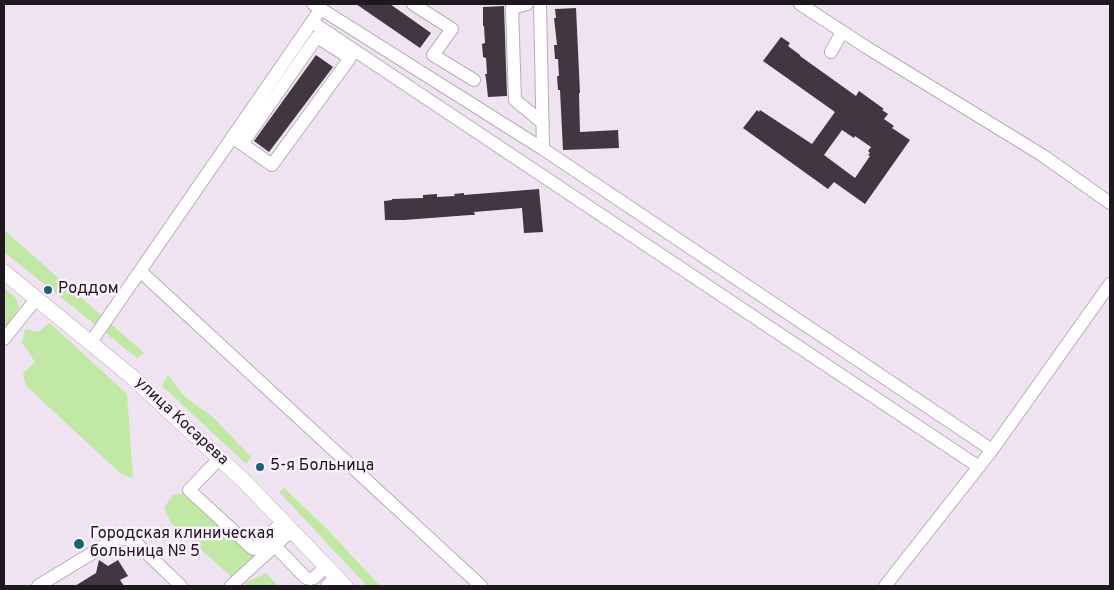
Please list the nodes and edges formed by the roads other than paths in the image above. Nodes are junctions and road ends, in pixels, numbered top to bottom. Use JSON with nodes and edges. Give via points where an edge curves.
{"nodes":[{"id":1,"x":413,"y":4,"type":"edge"},
{"id":2,"x":527,"y":4,"type":"edge"},
{"id":3,"x":540,"y":4,"type":"edge"},
{"id":4,"x":800,"y":4,"type":"edge"},
{"id":5,"x":320,"y":5,"type":"edge"},
{"id":6,"x":312,"y":22,"type":"junction"},
{"id":7,"x":842,"y":32,"type":"junction"},
{"id":8,"x":831,"y":52,"type":"dead end"},
{"id":9,"x":474,"y":80,"type":"dead end"},
{"id":10,"x":543,"y":123,"type":"junction"},
{"id":11,"x":237,"y":141,"type":"junction"},
{"id":12,"x":543,"y":149,"type":"junction"},
{"id":13,"x":1110,"y":203,"type":"edge"},
{"id":14,"x":4,"y":272,"type":"edge"},
{"id":15,"x":140,"y":272,"type":"junction"},
{"id":16,"x":1110,"y":284,"type":"edge"},
{"id":17,"x":36,"y":299,"type":"junction"},
{"id":18,"x":4,"y":339,"type":"edge"},
{"id":19,"x":91,"y":342,"type":"junction"},
{"id":20,"x":992,"y":450,"type":"junction"},
{"id":21,"x":220,"y":458,"type":"junction"},
{"id":22,"x":979,"y":467,"type":"junction"},
{"id":23,"x":288,"y":525,"type":"junction"},
{"id":24,"x":275,"y":546,"type":"junction"},
{"id":25,"x":334,"y":579,"type":"edge"},
{"id":26,"x":38,"y":586,"type":"edge"},
{"id":27,"x":182,"y":586,"type":"edge"},
{"id":28,"x":232,"y":586,"type":"edge"},
{"id":29,"x":481,"y":586,"type":"edge"},
{"id":30,"x":885,"y":586,"type":"edge"}],
"edges":[{"from":1,"to":9,"type":"lane","via":[[452,29],[433,55]]},
{"from":2,"to":10,"type":"lane","via":[[512,8],[515,100]]},
{"from":3,"to":10,"type":"lane"},
{"from":4,"to":7,"type":"lane"},
{"from":5,"to":6,"type":"lane"},
{"from":5,"to":12,"type":"lane"},
{"from":6,"to":11,"type":"lane"},
{"from":6,"to":22,"type":"lane"},
{"from":7,"to":8,"type":"lane"},
{"from":7,"to":13,"type":"lane","via":[[1042,155]]},
{"from":10,"to":12,"type":"lane"},
{"from":11,"to":11,"type":"lane","via":[[272,165],[350,58],[317,37]]},
{"from":11,"to":15,"type":"lane"},
{"from":12,"to":20,"type":"lane"},
{"from":14,"to":17,"type":"main road","name":"улица Косарева"},
{"from":15,"to":19,"type":"lane"},
{"from":15,"to":29,"type":"lane"},
{"from":16,"to":20,"type":"lane"},
{"from":17,"to":18,"type":"lane"},
{"from":17,"to":19,"type":"main road","name":"улица Косарева"},
{"from":19,"to":21,"type":"main road","name":"улица Косарева"},
{"from":20,"to":22,"type":"lane"},
{"from":21,"to":23,"type":"main road","name":"улица Косарева"},
{"from":21,"to":23,"type":"lane","via":[[189,490],[254,549]]},
{"from":22,"to":30,"type":"lane"},
{"from":23,"to":24,"type":"lane"},
{"from":23,"to":25,"type":"main road","name":"улица Косарева"},
{"from":24,"to":25,"type":"lane","via":[[306,578]]},
{"from":24,"to":28,"type":"lane"},
{"from":26,"to":27,"type":"lane","via":[[117,538],[133,540]]}]}
